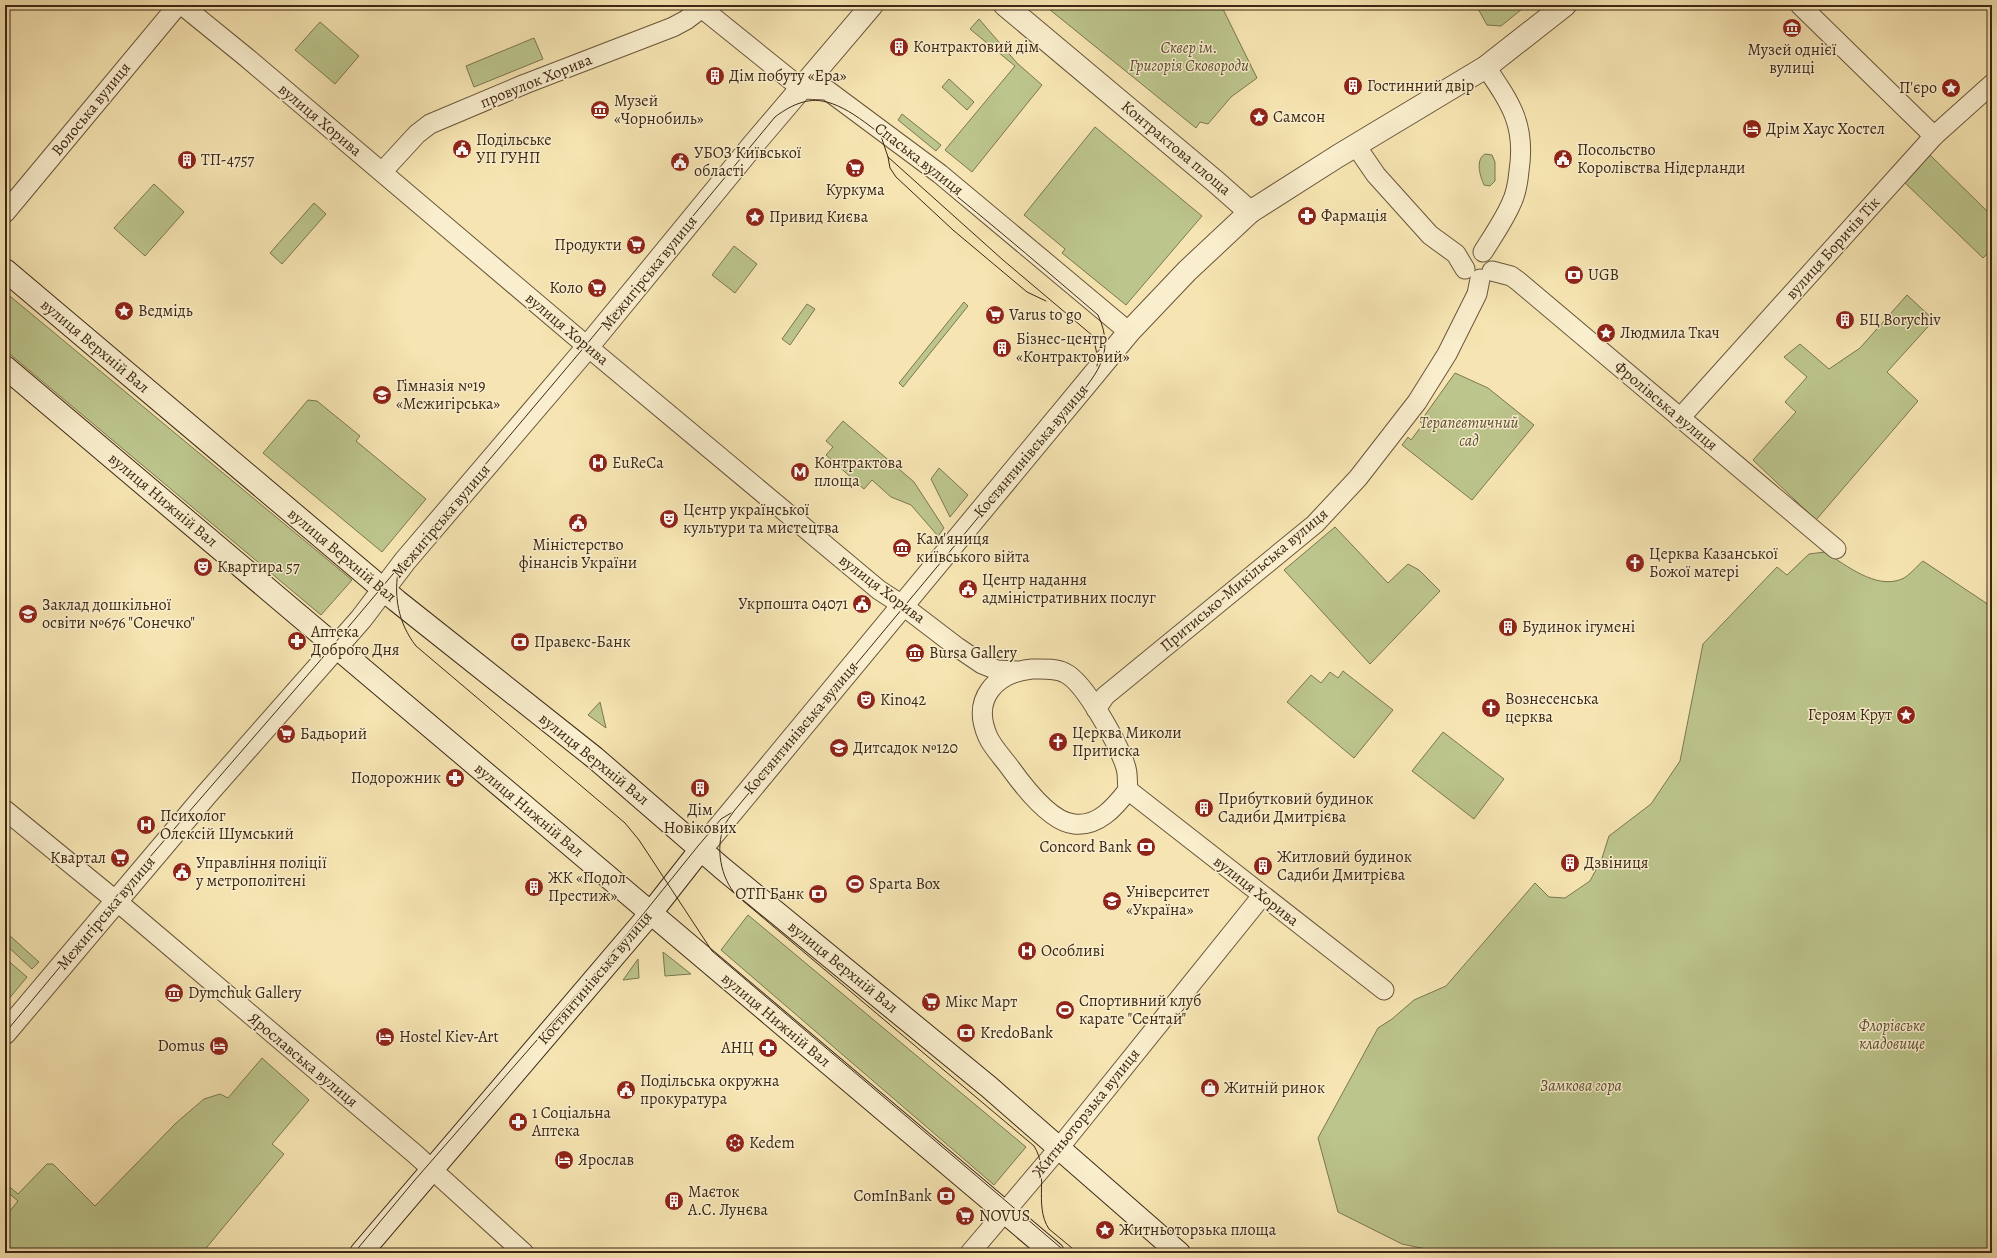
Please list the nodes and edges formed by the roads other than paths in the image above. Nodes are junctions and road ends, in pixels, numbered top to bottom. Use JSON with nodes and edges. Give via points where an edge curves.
{"nodes":[{"id":1,"x":178,"y":5,"type":"edge"},
{"id":2,"x":182,"y":5,"type":"edge"},
{"id":3,"x":872,"y":5,"type":"edge"},
{"id":4,"x":1004,"y":5,"type":"edge"},
{"id":5,"x":1565,"y":5,"type":"edge"},
{"id":6,"x":1800,"y":5,"type":"edge"},
{"id":7,"x":700,"y":7,"type":"edge"},
{"id":8,"x":1486,"y":67,"type":"junction"},
{"id":9,"x":1992,"y":84,"type":"edge"},
{"id":10,"x":802,"y":89,"type":"junction"},
{"id":11,"x":1934,"y":136,"type":"junction"},
{"id":12,"x":1356,"y":146,"type":"junction"},
{"id":13,"x":382,"y":172,"type":"junction"},
{"id":14,"x":1250,"y":212,"type":"junction"},
{"id":15,"x":5,"y":213,"type":"edge"},
{"id":16,"x":1475,"y":263,"type":"junction"},
{"id":17,"x":5,"y":270,"type":"edge"},
{"id":18,"x":1129,"y":332,"type":"junction"},
{"id":19,"x":588,"y":347,"type":"junction"},
{"id":20,"x":5,"y":367,"type":"edge"},
{"id":21,"x":1680,"y":418,"type":"junction"},
{"id":22,"x":1836,"y":549,"type":"dead end"},
{"id":23,"x":384,"y":590,"type":"junction"},
{"id":24,"x":902,"y":605,"type":"junction"},
{"id":25,"x":337,"y":646,"type":"junction"},
{"id":26,"x":957,"y":647,"type":"junction"},
{"id":27,"x":1017,"y":671,"type":"junction"},
{"id":28,"x":984,"y":704,"type":"junction"},
{"id":29,"x":1096,"y":709,"type":"junction"},
{"id":30,"x":1128,"y":790,"type":"junction"},
{"id":31,"x":5,"y":810,"type":"edge"},
{"id":32,"x":701,"y":849,"type":"junction"},
{"id":33,"x":1262,"y":896,"type":"junction"},
{"id":34,"x":116,"y":901,"type":"junction"},
{"id":35,"x":650,"y":914,"type":"junction"},
{"id":36,"x":1384,"y":990,"type":"dead end"},
{"id":37,"x":5,"y":1033,"type":"edge"},
{"id":38,"x":1058,"y":1148,"type":"junction"},
{"id":39,"x":432,"y":1170,"type":"junction"},
{"id":40,"x":1004,"y":1212,"type":"junction"},
{"id":41,"x":362,"y":1253,"type":"edge"},
{"id":42,"x":524,"y":1253,"type":"edge"},
{"id":43,"x":970,"y":1253,"type":"edge"},
{"id":44,"x":1053,"y":1253,"type":"edge"},
{"id":45,"x":1179,"y":1253,"type":"edge"}],
"edges":[{"from":1,"to":15,"type":"street","name":"Волоська вулиця"},
{"from":2,"to":13,"type":"street","name":"вулиця Хорива"},
{"from":3,"to":10,"type":"main road","name":"Межигірська вулиця"},
{"from":4,"to":14,"type":"main road","name":"Контрактова площа"},
{"from":5,"to":8,"type":"main road"},
{"from":6,"to":11,"type":"street"},
{"from":7,"to":10,"type":"street"},
{"from":7,"to":13,"type":"street","name":"провулок Хорива","via":[[686,20],[673,27],[430,124],[417,134]]},
{"from":8,"to":12,"type":"main road"},
{"from":8,"to":16,"type":"street","via":[[1511,105],[1517,119],[1521,137],[1521,162],[1512,204]]},
{"from":9,"to":11,"type":"street","name":"вулиця Боричів Тік"},
{"from":10,"to":18,"type":"street","name":"Спаська вулиця","via":[[827,90],[883,130],[948,180]]},
{"from":10,"to":19,"type":"main road","name":"Межигірська вулиця"},
{"from":11,"to":21,"type":"street","name":"вулиця Боричів Тік"},
{"from":12,"to":14,"type":"main road"},
{"from":12,"to":16,"type":"street","via":[[1376,175],[1430,235]]},
{"from":13,"to":19,"type":"street","name":"вулиця Хорива"},
{"from":14,"to":18,"type":"main road","name":"Костянтинівська вулиця","via":[[1187,271]]},
{"from":16,"to":21,"type":"street","name":"Фролівська вулиця","via":[[1518,281]]},
{"from":16,"to":29,"type":"street","name":"Притисько-Микільська вулиця","via":[[1476,294],[1447,354],[1417,402],[1358,478],[1315,524],[1105,696]]},
{"from":17,"to":23,"type":"main road","name":"вулиця Верхній Вал"},
{"from":18,"to":24,"type":"main road","name":"Костянтинівська вулиця"},
{"from":19,"to":23,"type":"main road","name":"Межигірська вулиця","via":[[405,561]]},
{"from":19,"to":24,"type":"street","name":"вулиця Хорива","via":[[879,590]]},
{"from":20,"to":25,"type":"main road","name":"вулиця Нижній Вал"},
{"from":21,"to":22,"type":"street","name":"Фролівська вулиця"},
{"from":23,"to":25,"type":"main road","name":"Межигірська вулиця"},
{"from":23,"to":32,"type":"main road","name":"вулиця Верхній Вал","via":[[595,758]]},
{"from":24,"to":26,"type":"street","name":"вулиця Хорива"},
{"from":24,"to":32,"type":"main road","name":"Костянтинівська вулиця"},
{"from":25,"to":34,"type":"main road","name":"Межигірська вулиця"},
{"from":25,"to":35,"type":"main road","name":"вулиця Нижній Вал"},
{"from":26,"to":27,"type":"street","name":"вулиця Хорива","via":[[996,670]]},
{"from":26,"to":28,"type":"street","name":"вулиця Хорива","via":[[976,670],[982,682]]},
{"from":27,"to":28,"type":"street","via":[[998,680],[989,689]]},
{"from":27,"to":29,"type":"street","name":"вулиця Хорива","via":[[1050,669],[1065,672],[1076,680]]},
{"from":28,"to":30,"type":"street","name":"вулиця Хорива","via":[[983,717],[988,737],[1022,785],[1057,819],[1074,824],[1095,821],[1114,807]]},
{"from":29,"to":30,"type":"street","name":"вулиця Хорива","via":[[1118,748],[1126,770]]},
{"from":30,"to":33,"type":"street","name":"вулиця Хорива"},
{"from":31,"to":34,"type":"street","name":"Ярославська вулиця"},
{"from":32,"to":35,"type":"main road","name":"Костянтинівська вулиця"},
{"from":32,"to":38,"type":"main road","name":"вулиця Верхній Вал"},
{"from":33,"to":36,"type":"street","name":"вулиця Хорива"},
{"from":33,"to":38,"type":"street","name":"Житньоторзька вулиця"},
{"from":34,"to":37,"type":"main road","name":"Межигірська вулиця"},
{"from":34,"to":39,"type":"street","name":"Ярославська вулиця"},
{"from":35,"to":39,"type":"main road","name":"Костянтинівська вулиця"},
{"from":35,"to":40,"type":"main road","name":"вулиця Нижній Вал"},
{"from":38,"to":40,"type":"street","name":"Житньоторзька вулиця"},
{"from":38,"to":45,"type":"main road","name":"вулиця Верхній Вал"},
{"from":39,"to":41,"type":"main road","name":"Костянтинівська вулиця"},
{"from":39,"to":42,"type":"street","name":"Ярославська вулиця"},
{"from":40,"to":43,"type":"street","name":"Житньоторзька вулиця"},
{"from":40,"to":44,"type":"main road","name":"вулиця Нижній Вал"}]}
